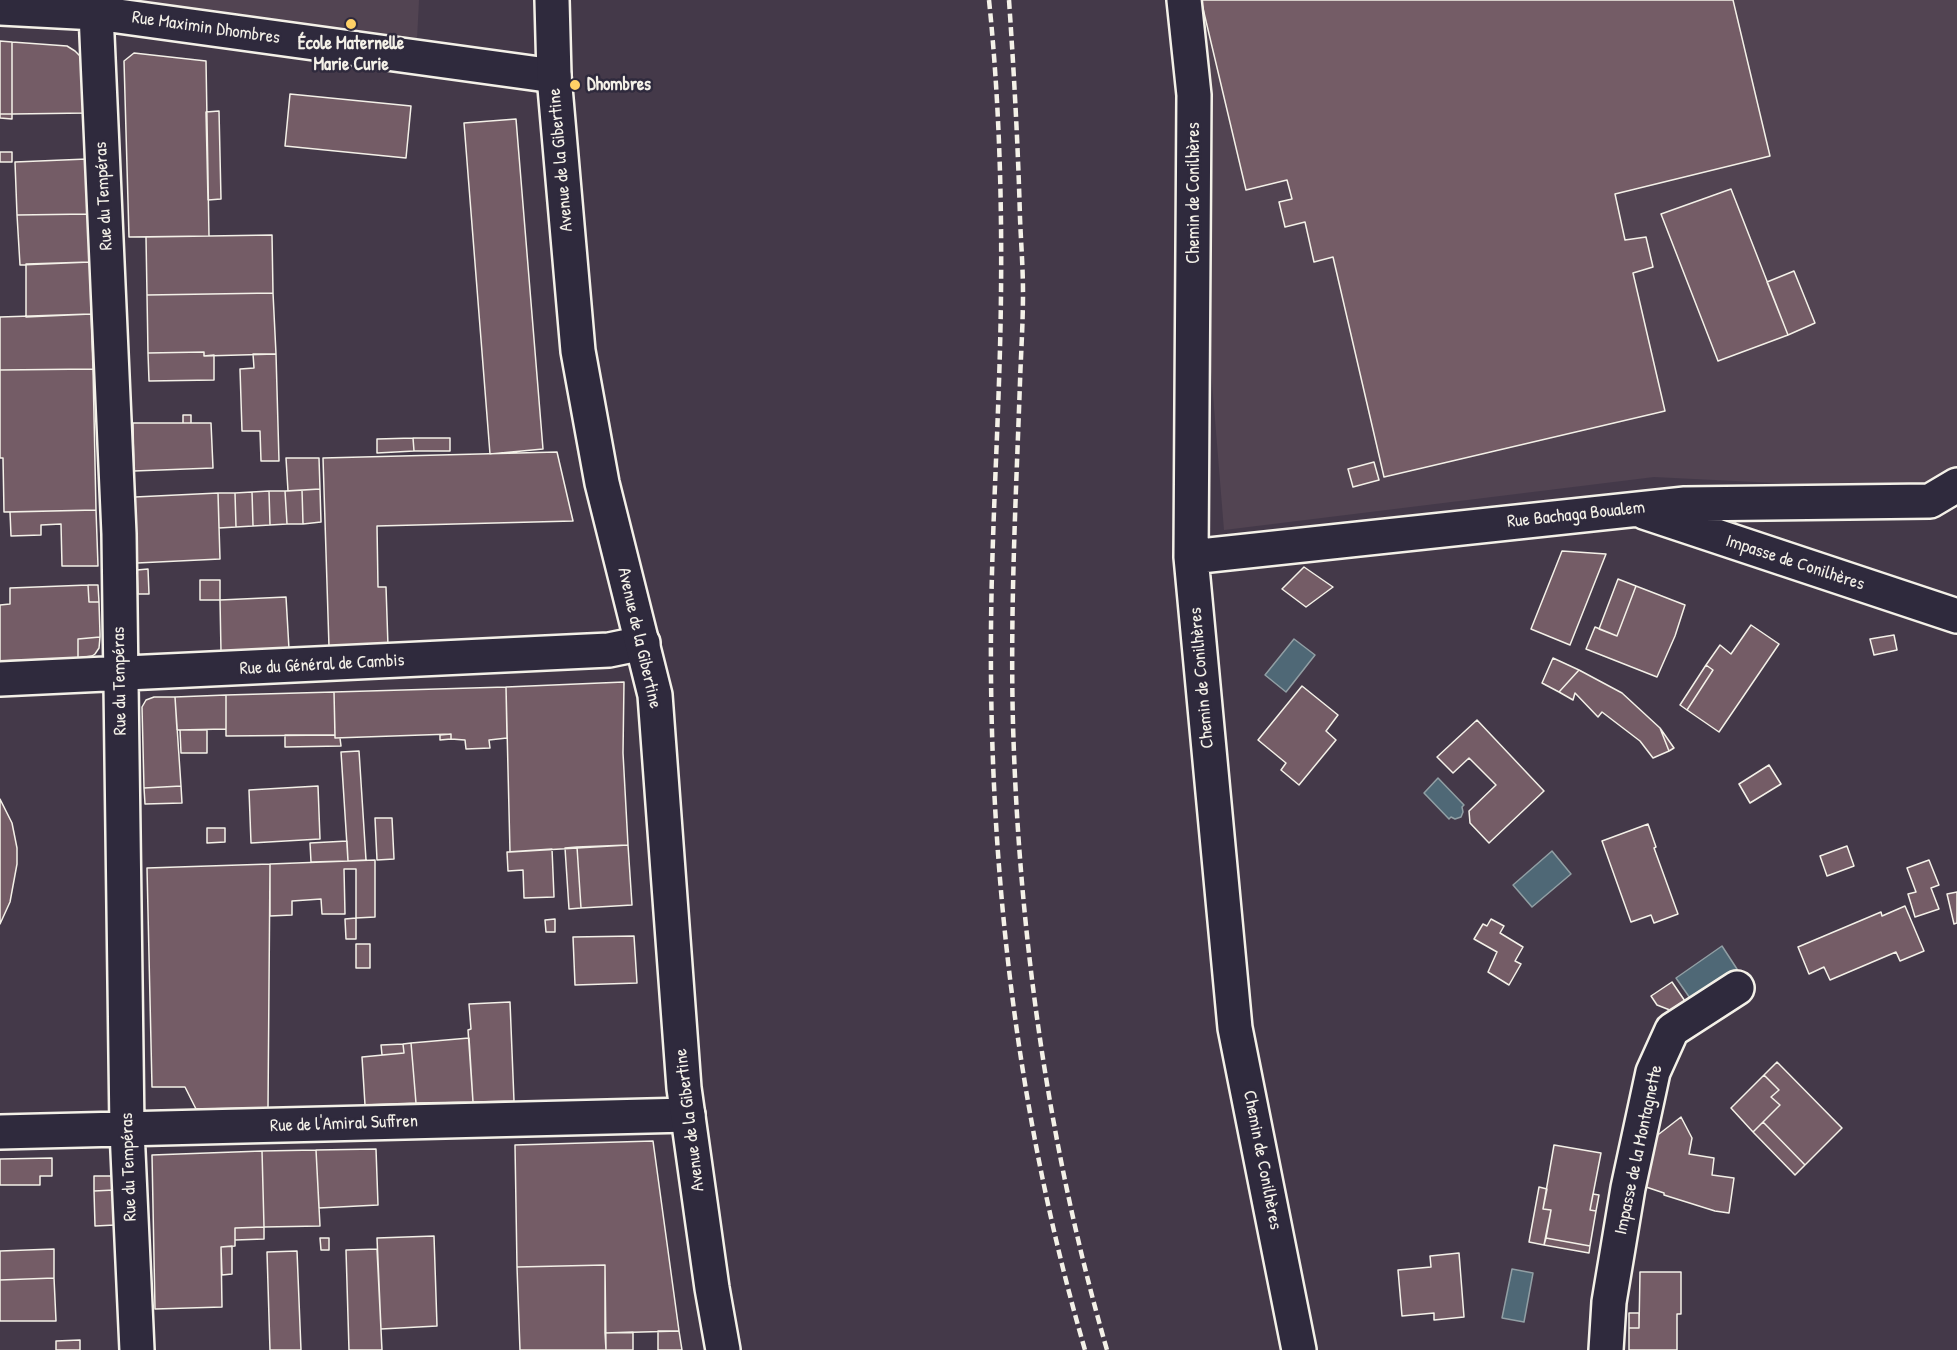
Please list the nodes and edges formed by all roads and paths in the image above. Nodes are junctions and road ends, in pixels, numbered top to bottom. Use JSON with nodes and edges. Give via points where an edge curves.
{"nodes":[{"id":1,"x":552,"y":0,"type":"edge"},
{"id":2,"x":1184,"y":0,"type":"edge"},
{"id":3,"x":94,"y":6,"type":"edge"},
{"id":4,"x":0,"y":8,"type":"edge"},
{"id":5,"x":554,"y":76,"type":"junction"},
{"id":6,"x":1957,"y":485,"type":"edge"},
{"id":7,"x":1634,"y":509,"type":"junction"},
{"id":8,"x":1191,"y":557,"type":"junction"},
{"id":9,"x":1957,"y":616,"type":"edge"},
{"id":10,"x":643,"y":643,"type":"junction"},
{"id":11,"x":120,"y":675,"type":"junction"},
{"id":12,"x":0,"y":679,"type":"edge"},
{"id":13,"x":1737,"y":988,"type":"dead end"},
{"id":14,"x":688,"y":1115,"type":"junction"},
{"id":15,"x":127,"y":1130,"type":"junction"},
{"id":16,"x":0,"y":1132,"type":"edge"},
{"id":17,"x":137,"y":1350,"type":"edge"},
{"id":18,"x":723,"y":1350,"type":"edge"},
{"id":19,"x":1299,"y":1350,"type":"edge"},
{"id":20,"x":1606,"y":1350,"type":"edge"}],
"edges":[{"from":1,"to":5,"type":"street","name":"Avenue de la Gibertine"},
{"from":2,"to":8,"type":"street","name":"Chemin de Conilhères","via":[[1194,95]]},
{"from":3,"to":4,"type":"street","name":"Rue Maximin Dhombres"},
{"from":3,"to":5,"type":"street","name":"Rue Maximin Dhombres"},
{"from":3,"to":11,"type":"street","name":"Rue du Tempéras","via":[[119,534]]},
{"from":5,"to":10,"type":"street","name":"Avenue de la Gibertine","via":[[578,351],[602,483]]},
{"from":6,"to":7,"type":"street","name":"Rue Bachaga Boualem","via":[[1930,501],[1685,504]]},
{"from":7,"to":8,"type":"street","name":"Rue Bachaga Boualem"},
{"from":7,"to":9,"type":"street","name":"Impasse de Conilhères"},
{"from":8,"to":19,"type":"street","name":"Chemin de Conilhères","via":[[1235,1028]]},
{"from":10,"to":11,"type":"street","name":"Rue du Général de Cambis","via":[[609,650]]},
{"from":10,"to":14,"type":"street","name":"Avenue de la Gibertine","via":[[655,695]]},
{"from":11,"to":12,"type":"street","name":"Rue du Général de Cambis"},
{"from":11,"to":15,"type":"street","name":"Rue du Tempéras"},
{"from":13,"to":20,"type":"street","name":"Impasse de la Montagnette","via":[[1672,1030],[1653,1072],[1626,1200],[1609,1302]]},
{"from":14,"to":15,"type":"street","name":"Rue de l'Amiral Suffren"},
{"from":14,"to":18,"type":"street","name":"Avenue de la Gibertine"},
{"from":15,"to":16,"type":"street","name":"Rue de l'Amiral Suffren"},
{"from":15,"to":17,"type":"street","name":"Rue du Tempéras"}]}
